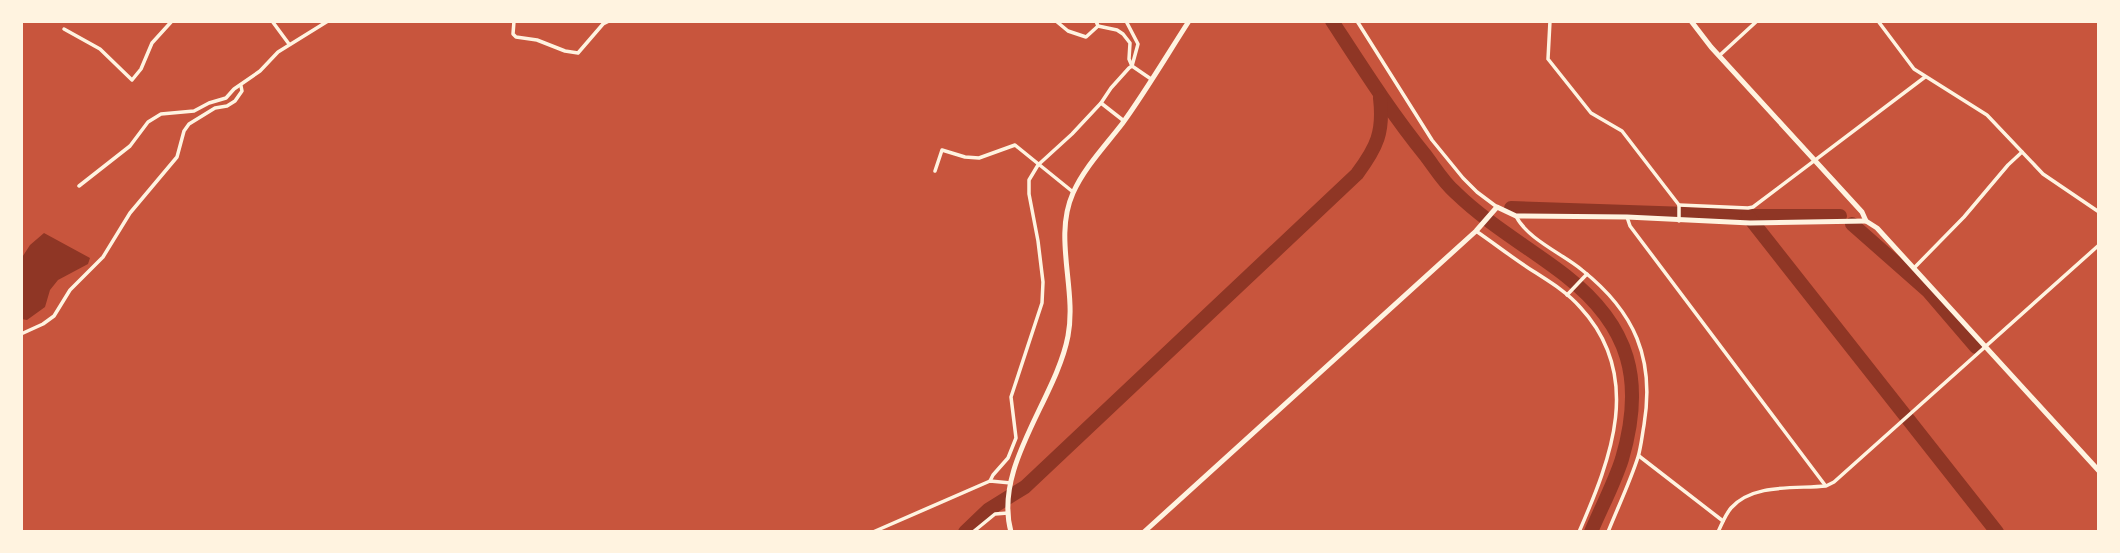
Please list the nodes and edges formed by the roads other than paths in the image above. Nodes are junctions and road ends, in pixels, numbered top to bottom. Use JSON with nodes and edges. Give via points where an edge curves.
{"nodes":[{"id":1,"x":172,"y":21,"type":"edge"},
{"id":2,"x":272,"y":21,"type":"edge"},
{"id":3,"x":328,"y":21,"type":"edge"},
{"id":4,"x":514,"y":21,"type":"edge"},
{"id":5,"x":609,"y":21,"type":"edge"},
{"id":6,"x":1056,"y":21,"type":"edge"},
{"id":7,"x":1126,"y":21,"type":"edge"},
{"id":8,"x":1189,"y":21,"type":"edge"},
{"id":9,"x":1357,"y":21,"type":"edge"},
{"id":10,"x":1550,"y":21,"type":"edge"},
{"id":11,"x":1691,"y":21,"type":"edge"},
{"id":12,"x":1757,"y":21,"type":"edge"},
{"id":13,"x":1878,"y":21,"type":"edge"},
{"id":14,"x":1097,"y":24,"type":"edge"},
{"id":15,"x":65,"y":29,"type":"dead end"},
{"id":16,"x":289,"y":44,"type":"junction"},
{"id":17,"x":1720,"y":55,"type":"junction"},
{"id":18,"x":1132,"y":66,"type":"junction"},
{"id":19,"x":1925,"y":77,"type":"junction"},
{"id":20,"x":1151,"y":79,"type":"junction"},
{"id":21,"x":241,"y":86,"type":"junction"},
{"id":22,"x":1101,"y":103,"type":"junction"},
{"id":23,"x":1124,"y":121,"type":"junction"},
{"id":24,"x":2022,"y":152,"type":"junction"},
{"id":25,"x":1815,"y":160,"type":"junction"},
{"id":26,"x":1038,"y":165,"type":"junction"},
{"id":27,"x":935,"y":171,"type":"dead end"},
{"id":28,"x":79,"y":186,"type":"dead end"},
{"id":29,"x":1073,"y":192,"type":"junction"},
{"id":30,"x":1679,"y":206,"type":"junction"},
{"id":31,"x":1496,"y":208,"type":"junction"},
{"id":32,"x":2099,"y":212,"type":"edge"},
{"id":33,"x":1516,"y":216,"type":"junction"},
{"id":34,"x":1627,"y":217,"type":"junction"},
{"id":35,"x":1679,"y":219,"type":"junction"},
{"id":36,"x":1866,"y":220,"type":"junction"},
{"id":37,"x":1478,"y":230,"type":"junction"},
{"id":38,"x":2099,"y":245,"type":"edge"},
{"id":39,"x":1914,"y":268,"type":"junction"},
{"id":40,"x":1586,"y":275,"type":"junction"},
{"id":41,"x":1568,"y":294,"type":"junction"},
{"id":42,"x":21,"y":334,"type":"edge"},
{"id":43,"x":1986,"y":347,"type":"junction"},
{"id":44,"x":1638,"y":456,"type":"junction"},
{"id":45,"x":2099,"y":471,"type":"edge"},
{"id":46,"x":990,"y":481,"type":"junction"},
{"id":47,"x":1010,"y":486,"type":"junction"},
{"id":48,"x":1826,"y":486,"type":"junction"},
{"id":49,"x":1008,"y":510,"type":"junction"},
{"id":50,"x":1723,"y":521,"type":"junction"},
{"id":51,"x":873,"y":532,"type":"edge"},
{"id":52,"x":973,"y":532,"type":"edge"},
{"id":53,"x":1011,"y":532,"type":"edge"},
{"id":54,"x":1144,"y":532,"type":"edge"},
{"id":55,"x":1578,"y":532,"type":"edge"},
{"id":56,"x":1608,"y":532,"type":"edge"},
{"id":57,"x":1718,"y":532,"type":"edge"}],
"edges":[{"from":1,"to":15,"type":"street","via":[[152,43],[132,80],[100,49]]},
{"from":2,"to":16,"type":"street"},
{"from":3,"to":16,"type":"street"},
{"from":4,"to":5,"type":"street","via":[[516,37],[578,53]]},
{"from":6,"to":14,"type":"street","via":[[1086,37]]},
{"from":7,"to":18,"type":"street","via":[[1138,44]]},
{"from":8,"to":20,"type":"main road"},
{"from":9,"to":31,"type":"street","via":[[1439,149]]},
{"from":10,"to":30,"type":"street","via":[[1548,59],[1591,113],[1622,131]]},
{"from":11,"to":17,"type":"main road"},
{"from":12,"to":17,"type":"street"},
{"from":13,"to":19,"type":"street"},
{"from":14,"to":18,"type":"street","via":[[1124,34],[1130,43]]},
{"from":16,"to":21,"type":"street"},
{"from":17,"to":25,"type":"main road"},
{"from":18,"to":20,"type":"street"},
{"from":18,"to":22,"type":"street"},
{"from":19,"to":24,"type":"street","via":[[1987,115]]},
{"from":19,"to":25,"type":"street"},
{"from":20,"to":23,"type":"main road"},
{"from":21,"to":28,"type":"street","via":[[226,98],[194,111],[162,114],[148,122],[130,146]]},
{"from":21,"to":42,"type":"street","via":[[234,101],[189,124],[177,156],[103,257],[69,290],[54,316]]},
{"from":22,"to":23,"type":"street"},
{"from":22,"to":26,"type":"street"},
{"from":23,"to":29,"type":"main road"},
{"from":24,"to":32,"type":"street","via":[[2043,174]]},
{"from":24,"to":39,"type":"street"},
{"from":25,"to":30,"type":"street","via":[[1748,208]]},
{"from":25,"to":36,"type":"main road"},
{"from":26,"to":27,"type":"street","via":[[1015,145],[979,158],[942,150]]},
{"from":26,"to":29,"type":"street"},
{"from":26,"to":46,"type":"street","via":[[1028,186],[1042,303],[1011,397],[1016,438],[1008,458]]},
{"from":29,"to":47,"type":"main road","via":[[1065,222],[1068,336]]},
{"from":30,"to":35,"type":"street"},
{"from":31,"to":33,"type":"main road"},
{"from":31,"to":37,"type":"main road"},
{"from":33,"to":34,"type":"main road"},
{"from":33,"to":40,"type":"street","via":[[1528,232]]},
{"from":34,"to":35,"type":"main road"},
{"from":34,"to":48,"type":"street"},
{"from":35,"to":36,"type":"main road","via":[[1750,223]]},
{"from":36,"to":39,"type":"main road"},
{"from":37,"to":41,"type":"street"},
{"from":37,"to":54,"type":"main road"},
{"from":38,"to":43,"type":"street"},
{"from":39,"to":43,"type":"main road"},
{"from":40,"to":41,"type":"street"},
{"from":40,"to":44,"type":"street","via":[[1616,303],[1642,351],[1648,382]]},
{"from":41,"to":55,"type":"street","via":[[1605,343],[1617,396],[1607,459]]},
{"from":43,"to":45,"type":"main road"},
{"from":43,"to":48,"type":"street"},
{"from":44,"to":50,"type":"street"},
{"from":44,"to":56,"type":"street"},
{"from":46,"to":47,"type":"street"},
{"from":46,"to":51,"type":"street"},
{"from":47,"to":49,"type":"main road"},
{"from":48,"to":50,"type":"street","via":[[1752,493],[1733,505]]},
{"from":49,"to":52,"type":"street","via":[[995,514]]},
{"from":49,"to":53,"type":"main road"},
{"from":50,"to":57,"type":"street"}]}
